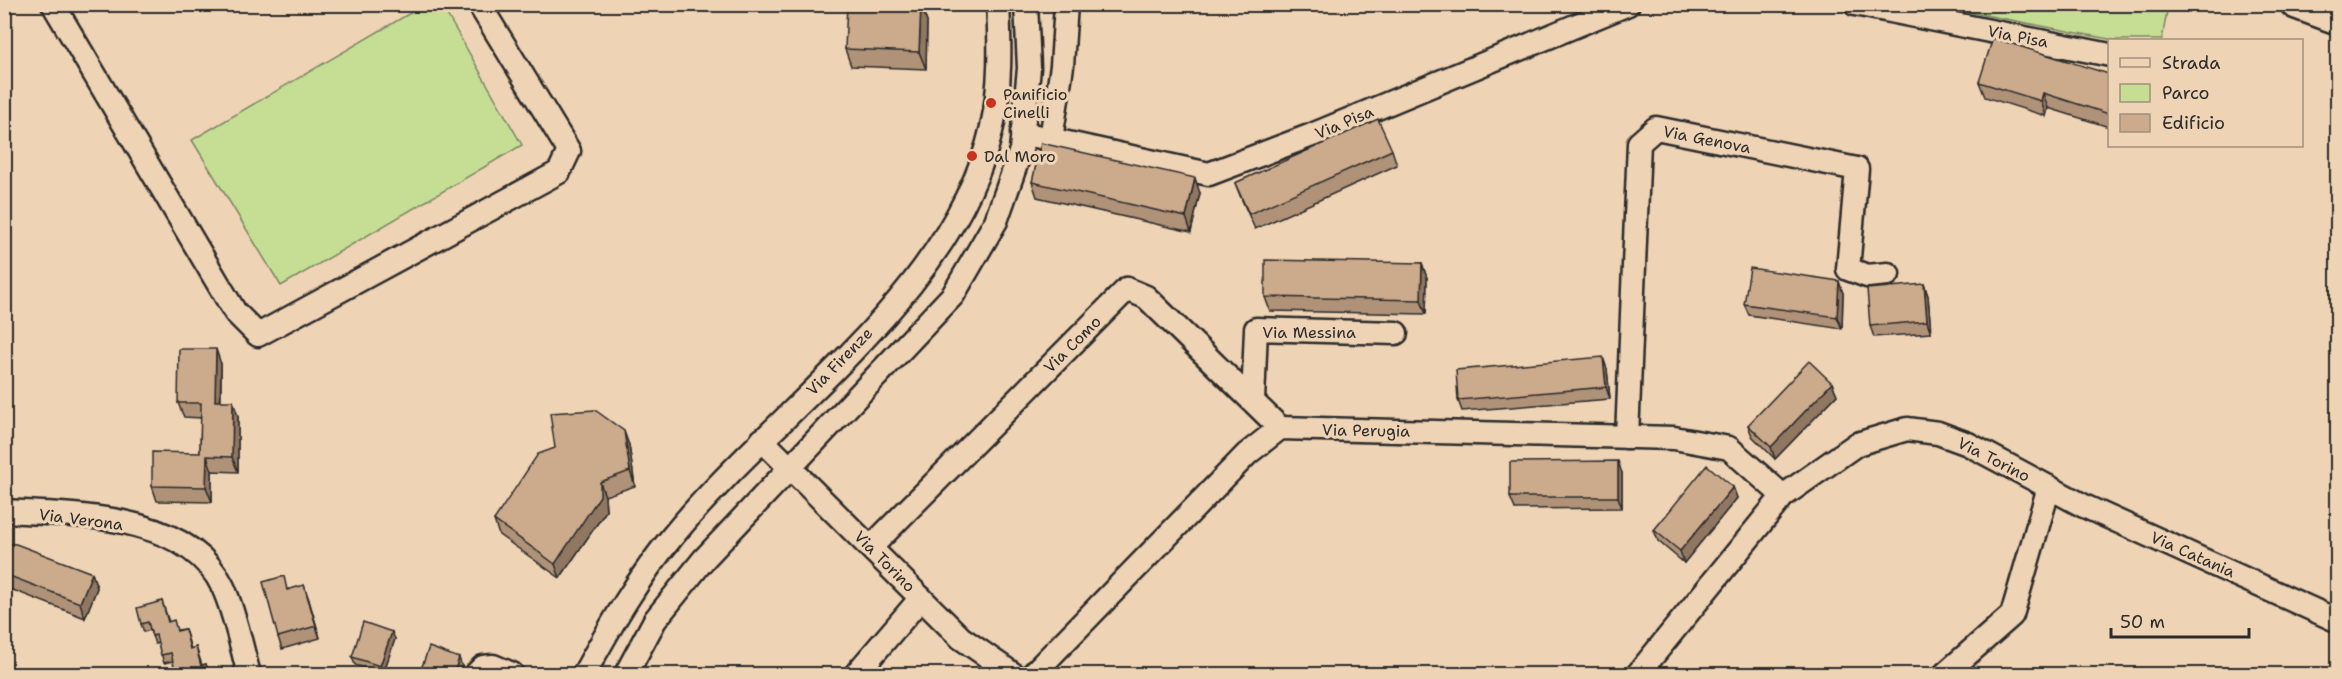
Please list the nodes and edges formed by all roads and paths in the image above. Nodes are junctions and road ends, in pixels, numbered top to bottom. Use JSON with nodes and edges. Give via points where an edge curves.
{"nodes":[{"id":1,"x":53,"y":4,"type":"edge"},
{"id":2,"x":479,"y":4,"type":"edge"},
{"id":3,"x":998,"y":4,"type":"edge"},
{"id":4,"x":1026,"y":4,"type":"edge"},
{"id":5,"x":1066,"y":4,"type":"edge"},
{"id":6,"x":1628,"y":4,"type":"edge"},
{"id":7,"x":1855,"y":4,"type":"edge"},
{"id":8,"x":2295,"y":4,"type":"edge"},
{"id":9,"x":2337,"y":20,"type":"edge"},
{"id":10,"x":2108,"y":54,"type":"edge"},
{"id":11,"x":1022,"y":132,"type":"junction"},
{"id":12,"x":1051,"y":139,"type":"junction"},
{"id":13,"x":1888,"y":273,"type":"dead end"},
{"id":14,"x":1396,"y":333,"type":"dead end"},
{"id":15,"x":1253,"y":401,"type":"junction"},
{"id":16,"x":1280,"y":428,"type":"junction"},
{"id":17,"x":1627,"y":437,"type":"junction"},
{"id":18,"x":762,"y":440,"type":"junction"},
{"id":19,"x":792,"y":467,"type":"junction"},
{"id":20,"x":2049,"y":487,"type":"junction"},
{"id":21,"x":1783,"y":496,"type":"junction"},
{"id":22,"x":4,"y":511,"type":"edge"},
{"id":23,"x":871,"y":547,"type":"junction"},
{"id":24,"x":921,"y":598,"type":"junction"},
{"id":25,"x":2337,"y":621,"type":"edge"},
{"id":26,"x":249,"y":675,"type":"edge"},
{"id":27,"x":476,"y":675,"type":"edge"},
{"id":28,"x":512,"y":675,"type":"edge"},
{"id":29,"x":584,"y":675,"type":"edge"},
{"id":30,"x":626,"y":675,"type":"edge"},
{"id":31,"x":856,"y":675,"type":"edge"},
{"id":32,"x":1013,"y":675,"type":"edge"},
{"id":33,"x":1033,"y":675,"type":"edge"},
{"id":34,"x":1638,"y":675,"type":"edge"},
{"id":35,"x":1945,"y":675,"type":"edge"}],
"edges":[{"from":1,"to":2,"type":"street","via":[[235,312],[258,335],[559,172],[569,151]]},
{"from":3,"to":18,"type":"street","name":"Via Firenze","via":[[997,103],[992,129],[965,202],[921,273]]},
{"from":4,"to":11,"type":"street","via":[[1029,68]]},
{"from":5,"to":12,"type":"street"},
{"from":6,"to":12,"type":"street","name":"Via Pisa","via":[[1209,174]]},
{"from":7,"to":10,"type":"street","name":"Via Pisa"},
{"from":8,"to":9,"type":"main road"},
{"from":11,"to":12,"type":"street","name":"Via Pisa"},
{"from":11,"to":19,"type":"street","via":[[1021,150],[996,221],[953,295]]},
{"from":13,"to":17,"type":"street","name":"Via Genova","via":[[1867,276],[1848,269],[1857,169],[1656,128],[1639,143]]},
{"from":14,"to":15,"type":"street","name":"Via Messina","via":[[1256,329]]},
{"from":15,"to":16,"type":"street","name":"Via Como"},
{"from":15,"to":23,"type":"street","name":"Via Como","via":[[1146,297],[1127,290]]},
{"from":16,"to":17,"type":"street","name":"Via Perugia"},
{"from":16,"to":33,"type":"street","via":[[1247,454]]},
{"from":17,"to":21,"type":"street","name":"Via Perugia","via":[[1674,438],[1729,448]]},
{"from":18,"to":19,"type":"street","name":"Via Torino"},
{"from":18,"to":29,"type":"street","name":"Via Firenze","via":[[672,537],[623,605]]},
{"from":19,"to":23,"type":"street","name":"Via Torino"},
{"from":19,"to":30,"type":"street","via":[[704,559],[662,611]]},
{"from":20,"to":21,"type":"street","name":"Via Torino","via":[[1968,444],[1938,433],[1907,429],[1857,444]]},
{"from":20,"to":25,"type":"street","name":"Via Catania"},
{"from":20,"to":35,"type":"street","name":"Via Torino","via":[[2012,615]]},
{"from":21,"to":34,"type":"street","name":"Via Torino"},
{"from":22,"to":26,"type":"street","name":"Via Verona","via":[[112,519],[166,534],[198,553],[223,587]]},
{"from":23,"to":24,"type":"street","name":"Via Torino"},
{"from":24,"to":31,"type":"street"},
{"from":24,"to":32,"type":"street","name":"Via Torino","via":[[961,638]]},
{"from":27,"to":28,"type":"street","via":[[483,667],[493,666]]}]}
